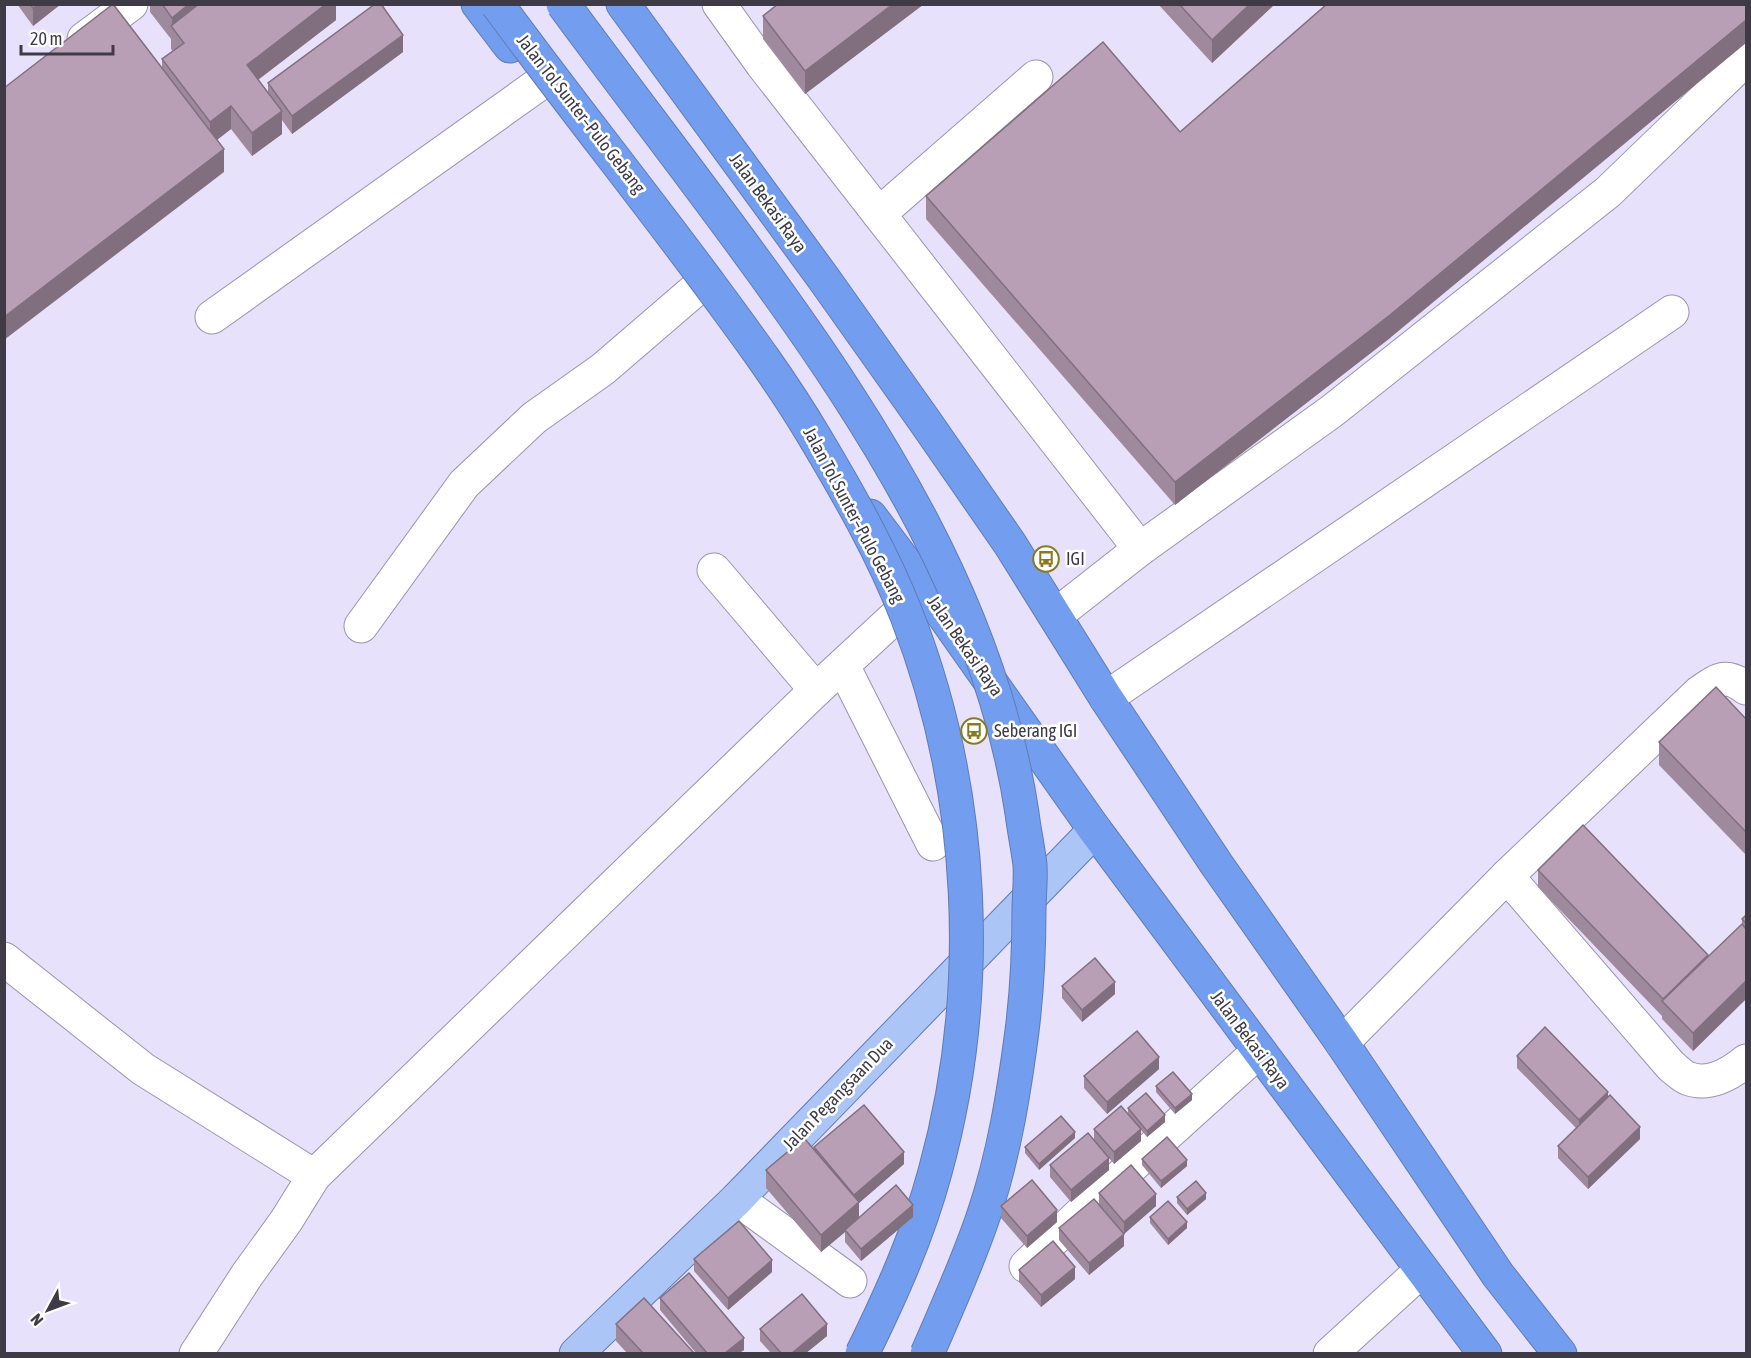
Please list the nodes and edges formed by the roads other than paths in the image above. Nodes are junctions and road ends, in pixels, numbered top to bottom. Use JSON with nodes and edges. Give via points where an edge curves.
{"nodes":[{"id":1,"x":131,"y":4,"type":"edge"},
{"id":2,"x":478,"y":4,"type":"edge"},
{"id":3,"x":497,"y":4,"type":"edge"},
{"id":4,"x":563,"y":4,"type":"edge"},
{"id":5,"x":623,"y":4,"type":"edge"},
{"id":6,"x":719,"y":4,"type":"edge"},
{"id":7,"x":61,"y":57,"type":"edge"},
{"id":8,"x":1746,"y":59,"type":"edge"},
{"id":9,"x":1036,"y":77,"type":"dead end"},
{"id":10,"x":539,"y":84,"type":"junction"},
{"id":11,"x":879,"y":214,"type":"junction"},
{"id":12,"x":696,"y":289,"type":"junction"},
{"id":13,"x":1672,"y":312,"type":"dead end"},
{"id":14,"x":212,"y":317,"type":"dead end"},
{"id":15,"x":1140,"y":549,"type":"junction"},
{"id":16,"x":714,"y":570,"type":"dead end"},
{"id":17,"x":925,"y":589,"type":"junction"},
{"id":18,"x":1056,"y":615,"type":"junction"},
{"id":19,"x":361,"y":626,"type":"dead end"},
{"id":20,"x":843,"y":666,"type":"junction"},
{"id":21,"x":1746,"y":688,"type":"edge"},
{"id":22,"x":816,"y":690,"type":"junction"},
{"id":23,"x":1106,"y":698,"type":"junction"},
{"id":24,"x":1095,"y":830,"type":"junction"},
{"id":25,"x":933,"y":844,"type":"dead end"},
{"id":26,"x":1508,"y":876,"type":"junction"},
{"id":27,"x":4,"y":959,"type":"edge"},
{"id":28,"x":1342,"y":1043,"type":"junction"},
{"id":29,"x":1259,"y":1051,"type":"junction"},
{"id":30,"x":1746,"y":1061,"type":"edge"},
{"id":31,"x":314,"y":1176,"type":"junction"},
{"id":32,"x":736,"y":1199,"type":"junction"},
{"id":33,"x":1026,"y":1266,"type":"edge"},
{"id":34,"x":1422,"y":1270,"type":"junction"},
{"id":35,"x":850,"y":1281,"type":"dead end"},
{"id":36,"x":583,"y":1352,"type":"edge"},
{"id":37,"x":196,"y":1353,"type":"edge"},
{"id":38,"x":862,"y":1353,"type":"edge"},
{"id":39,"x":927,"y":1353,"type":"edge"},
{"id":40,"x":1330,"y":1353,"type":"edge"},
{"id":41,"x":1485,"y":1353,"type":"edge"},
{"id":42,"x":1560,"y":1353,"type":"edge"}],
"edges":[{"from":1,"to":7,"type":"street"},
{"from":2,"to":10,"type":"highway","name":"Jalan Bekasi Raya"},
{"from":3,"to":38,"type":"highway","name":"Jalan Tol Sunter–Pulo Gebang","bridge":true,"via":[[728,309],[812,433],[880,555],[907,614],[929,680],[963,850],[964,1006],[936,1170],[893,1289]]},
{"from":4,"to":39,"type":"highway","bridge":true,"via":[[799,322],[890,460],[954,585],[1002,713],[1030,866],[1029,938],[1017,1075],[985,1213]]},
{"from":5,"to":18,"type":"highway","name":"Jalan Bekasi Raya","via":[[918,411]]},
{"from":6,"to":11,"type":"street"},
{"from":8,"to":15,"type":"street","via":[[1608,192],[1332,411]]},
{"from":9,"to":11,"type":"street"},
{"from":10,"to":12,"type":"highway","name":"Jalan Bekasi Raya"},
{"from":10,"to":14,"type":"street"},
{"from":11,"to":15,"type":"street"},
{"from":12,"to":17,"type":"highway","name":"Jalan Bekasi Raya"},
{"from":12,"to":19,"type":"street","via":[[603,369],[534,418],[464,484]]},
{"from":13,"to":23,"type":"street"},
{"from":15,"to":18,"type":"street"},
{"from":16,"to":22,"type":"street"},
{"from":17,"to":20,"type":"street"},
{"from":17,"to":24,"type":"highway","name":"Jalan Bekasi Raya"},
{"from":18,"to":23,"type":"highway","name":"Jalan Bekasi Raya"},
{"from":20,"to":22,"type":"street"},
{"from":20,"to":25,"type":"street"},
{"from":21,"to":26,"type":"street","via":[[1725,678],[1700,692]]},
{"from":22,"to":31,"type":"street"},
{"from":23,"to":28,"type":"highway","name":"Jalan Bekasi Raya"},
{"from":24,"to":29,"type":"highway","name":"Jalan Bekasi Raya"},
{"from":24,"to":32,"type":"main road","name":"Jalan Pegangsaan Dua"},
{"from":26,"to":28,"type":"street"},
{"from":26,"to":30,"type":"street","via":[[1671,1066],[1688,1078],[1709,1082]]},
{"from":27,"to":31,"type":"street","via":[[143,1069]]},
{"from":28,"to":42,"type":"highway","name":"Jalan Bekasi Raya","via":[[1498,1275]]},
{"from":29,"to":33,"type":"street"},
{"from":29,"to":34,"type":"highway","name":"Jalan Bekasi Raya"},
{"from":31,"to":37,"type":"street"},
{"from":32,"to":35,"type":"street"},
{"from":32,"to":36,"type":"main road","name":"Jalan Pegangsaan Dua"},
{"from":34,"to":40,"type":"street"},
{"from":34,"to":41,"type":"highway","name":"Jalan Bekasi Raya"}]}
